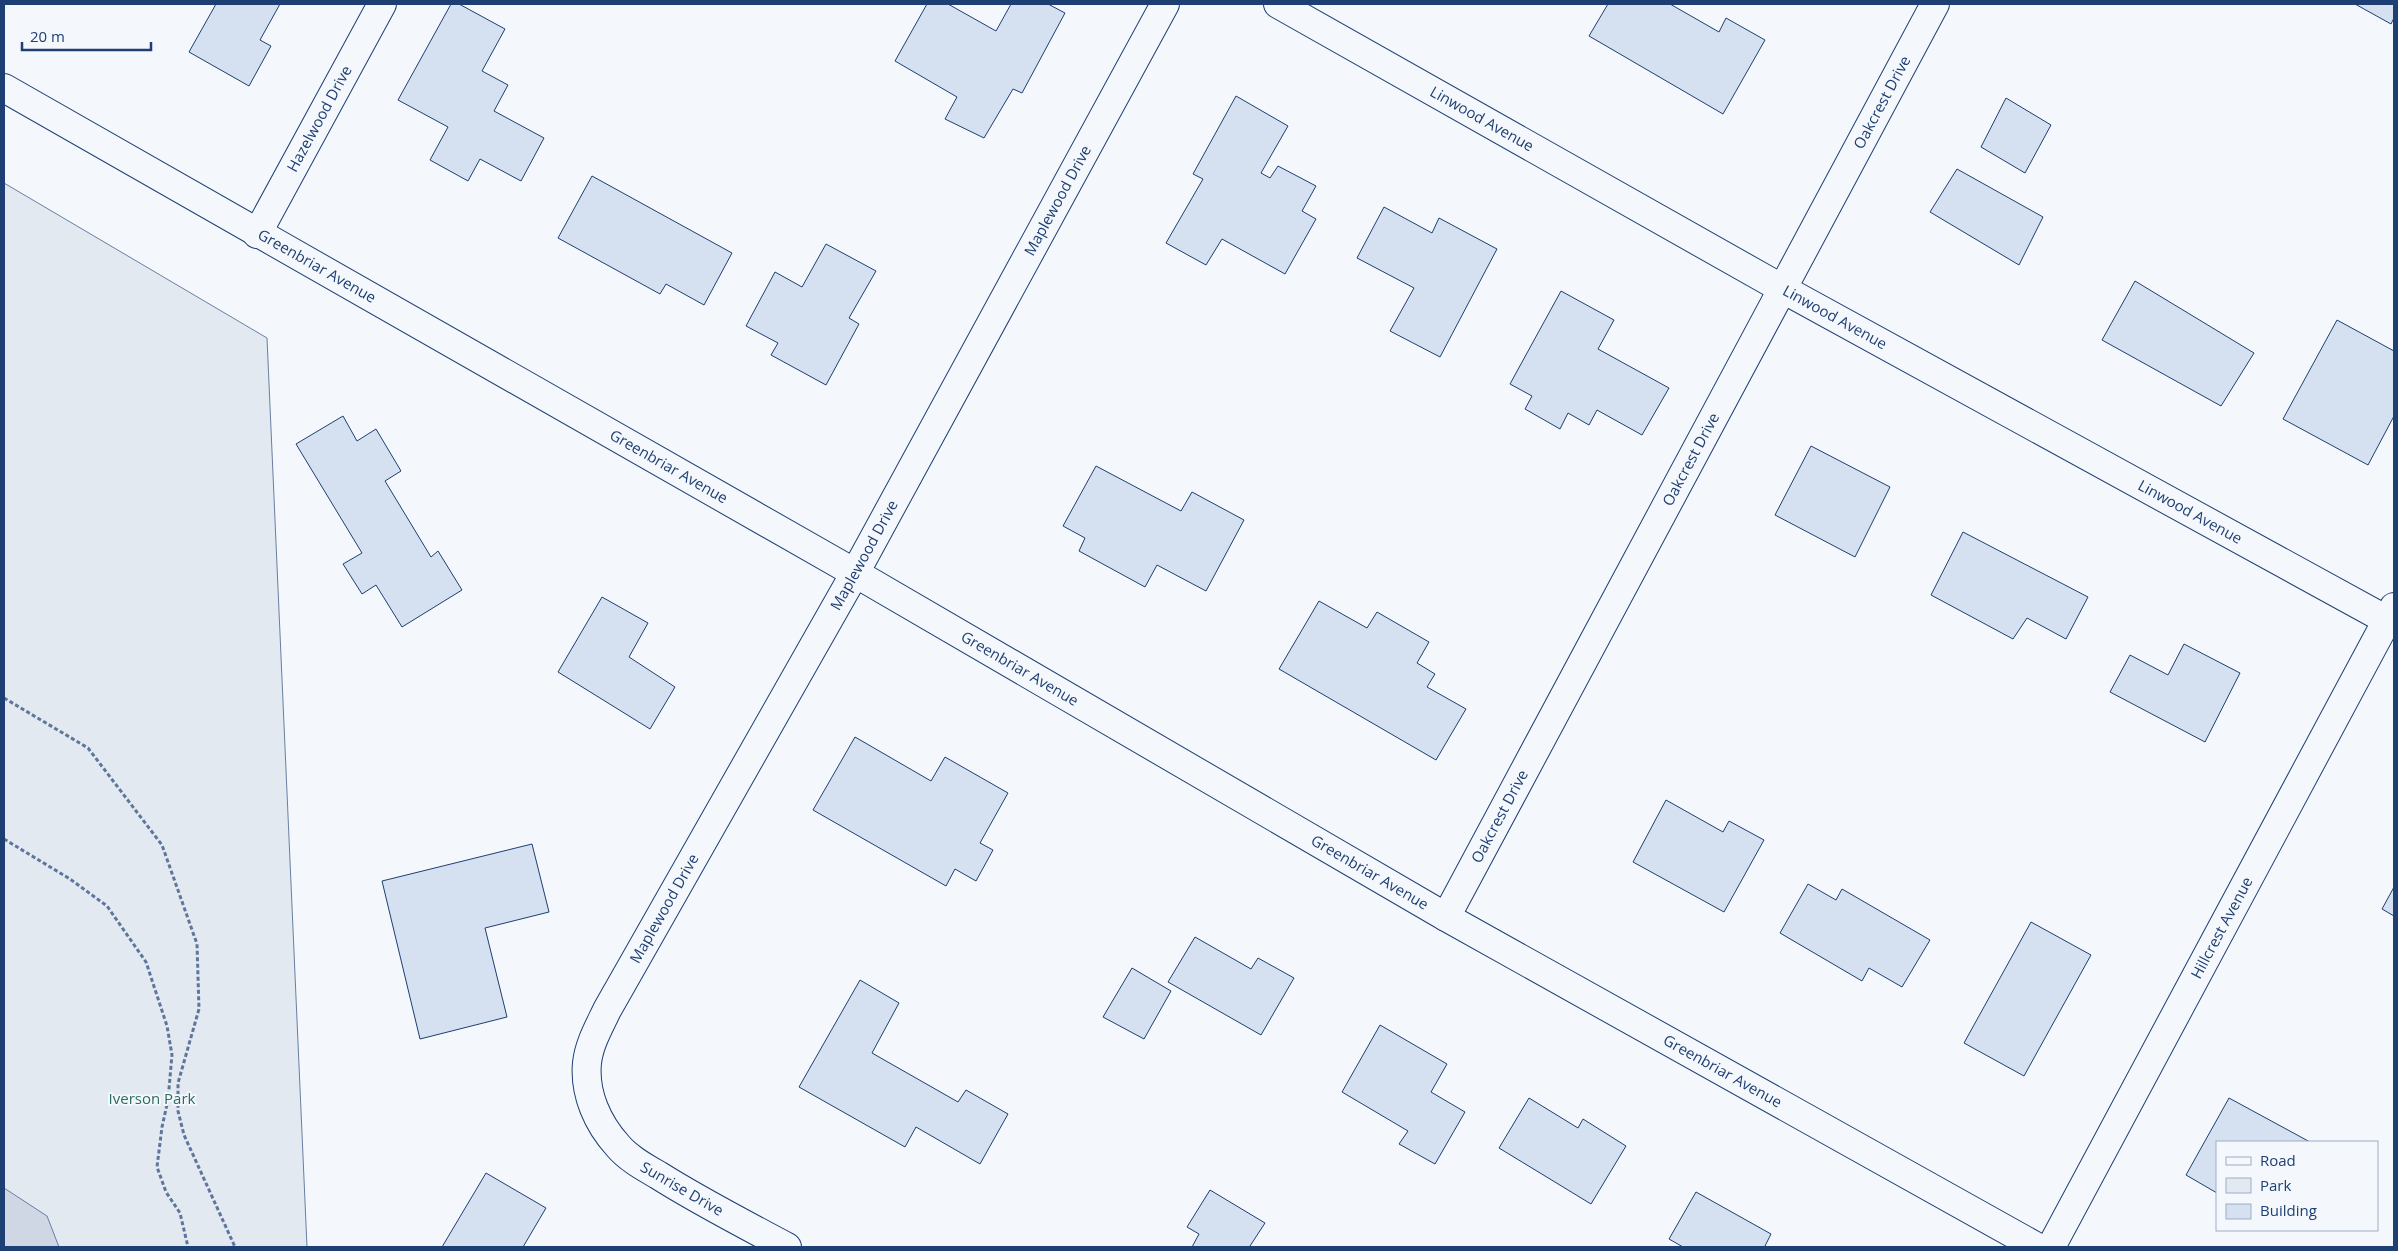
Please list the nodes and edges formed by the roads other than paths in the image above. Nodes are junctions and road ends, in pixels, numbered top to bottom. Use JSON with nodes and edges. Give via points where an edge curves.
{"nodes":[{"id":1,"x":382,"y":4,"type":"edge"},
{"id":2,"x":1165,"y":4,"type":"edge"},
{"id":3,"x":1278,"y":4,"type":"edge"},
{"id":4,"x":1935,"y":4,"type":"edge"},
{"id":5,"x":4,"y":88,"type":"edge"},
{"id":6,"x":257,"y":234,"type":"junction"},
{"id":7,"x":1781,"y":288,"type":"junction"},
{"id":8,"x":855,"y":573,"type":"junction"},
{"id":9,"x":2392,"y":617,"type":"edge"},
{"id":10,"x":1446,"y":917,"type":"junction"},
{"id":11,"x":594,"y":1111,"type":"joint"},
{"id":12,"x":787,"y":1247,"type":"edge"},
{"id":13,"x":2036,"y":1247,"type":"edge"},
{"id":14,"x":2051,"y":1247,"type":"edge"}],
"edges":[{"from":1,"to":6,"type":"street","name":"Hazelwood Drive"},
{"from":2,"to":8,"type":"street","name":"Maplewood Drive"},
{"from":3,"to":7,"type":"street","name":"Linwood Avenue"},
{"from":4,"to":7,"type":"street","name":"Oakcrest Drive"},
{"from":5,"to":6,"type":"street","name":"Greenbriar Avenue"},
{"from":6,"to":8,"type":"street","name":"Greenbriar Avenue"},
{"from":7,"to":9,"type":"street","name":"Linwood Avenue"},
{"from":7,"to":10,"type":"street","name":"Oakcrest Drive"},
{"from":8,"to":10,"type":"street","name":"Greenbriar Avenue"},
{"from":8,"to":11,"type":"street","name":"Maplewood Drive","via":[[607,1010],[592,1042],[587,1064],[587,1081]]},
{"from":9,"to":14,"type":"street","name":"Hillcrest Avenue"},
{"from":10,"to":13,"type":"street","name":"Greenbriar Avenue"},
{"from":11,"to":12,"type":"street","name":"Sunrise Drive","via":[[619,1147],[636,1161]]}]}
